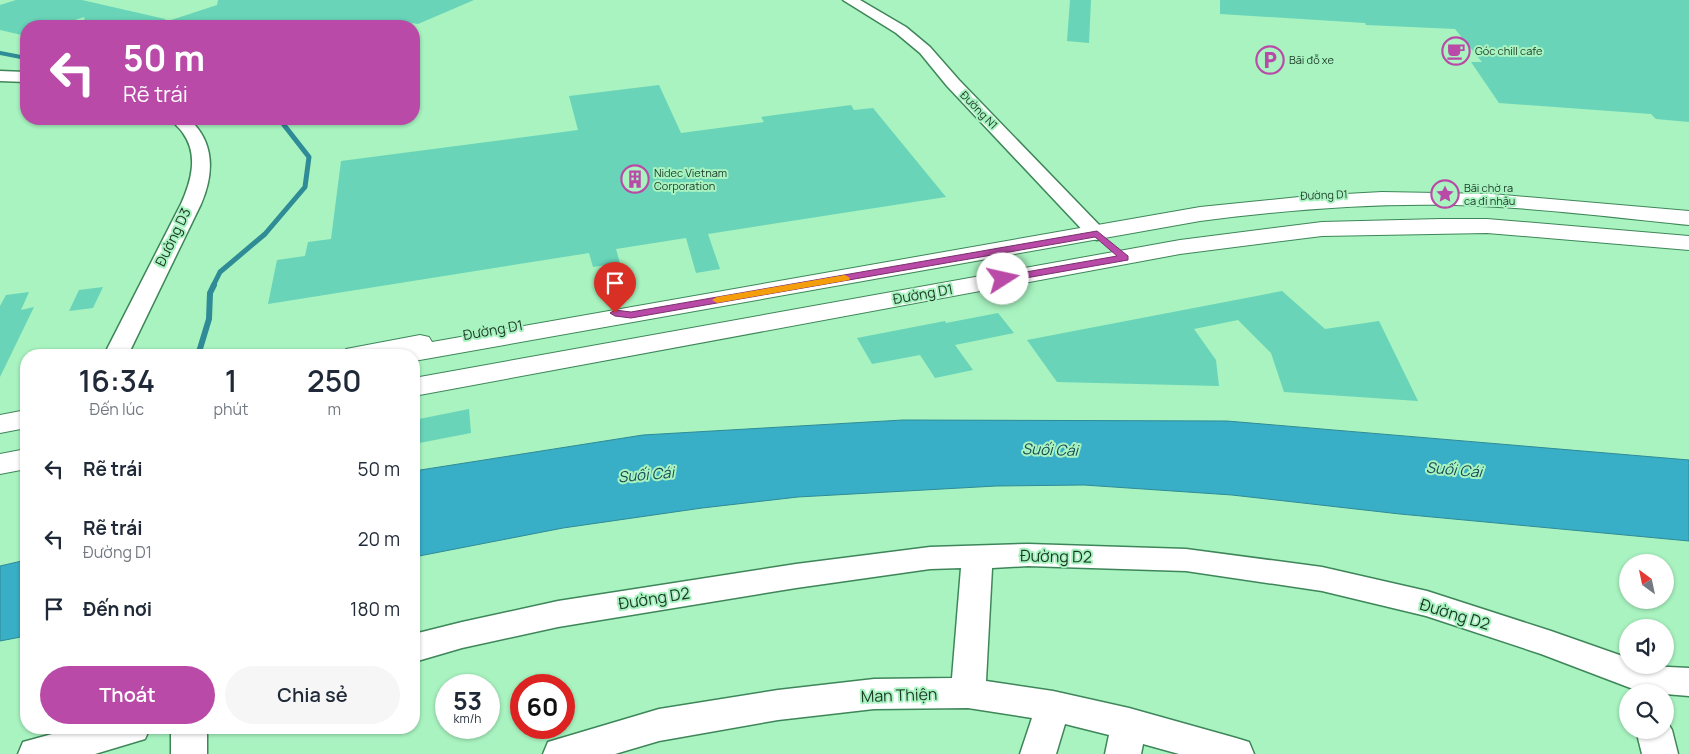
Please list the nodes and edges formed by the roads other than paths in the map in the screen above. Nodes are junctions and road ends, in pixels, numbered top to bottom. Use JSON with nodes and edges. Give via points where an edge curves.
{"nodes":[{"id":1,"x":850,"y":0,"type":"edge"},
{"id":2,"x":0,"y":76,"type":"edge"},
{"id":3,"x":20,"y":77,"type":"edge"},
{"id":4,"x":187,"y":125,"type":"edge"},
{"id":5,"x":1689,"y":218,"type":"edge"},
{"id":6,"x":1097,"y":234,"type":"junction"},
{"id":7,"x":1689,"y":243,"type":"edge"},
{"id":8,"x":1124,"y":258,"type":"junction"},
{"id":9,"x":700,"y":303,"type":"junction"},
{"id":10,"x":631,"y":315,"type":"junction"},
{"id":11,"x":712,"y":332,"type":"junction"},
{"id":12,"x":119,"y":349,"type":"edge"},
{"id":13,"x":389,"y":349,"type":"edge"},
{"id":14,"x":420,"y":352,"type":"edge"},
{"id":15,"x":420,"y":386,"type":"edge"},
{"id":16,"x":20,"y":421,"type":"edge"},
{"id":17,"x":0,"y":424,"type":"edge"},
{"id":18,"x":20,"y":460,"type":"edge"},
{"id":19,"x":0,"y":464,"type":"edge"},
{"id":20,"x":977,"y":557,"type":"junction"},
{"id":21,"x":420,"y":646,"type":"edge"},
{"id":22,"x":1689,"y":682,"type":"edge"},
{"id":23,"x":1641,"y":684,"type":"edge"},
{"id":24,"x":1658,"y":684,"type":"edge"},
{"id":25,"x":968,"y":694,"type":"junction"},
{"id":26,"x":1053,"y":706,"type":"junction"},
{"id":27,"x":110,"y":734,"type":"edge"},
{"id":28,"x":188,"y":734,"type":"edge"},
{"id":29,"x":1126,"y":739,"type":"edge"},
{"id":30,"x":1656,"y":739,"type":"edge"},
{"id":31,"x":36,"y":754,"type":"edge"},
{"id":32,"x":189,"y":754,"type":"edge"},
{"id":33,"x":561,"y":754,"type":"edge"},
{"id":34,"x":1038,"y":754,"type":"edge"},
{"id":35,"x":1236,"y":754,"type":"edge"},
{"id":36,"x":1660,"y":754,"type":"edge"}],
"edges":[{"from":1,"to":6,"type":"street","name":"Đường N1","via":[[901,30],[925,50]]},
{"from":2,"to":3,"type":"street"},
{"from":4,"to":12,"type":"street","name":"Đường D3","via":[[201,150],[200,180]]},
{"from":5,"to":6,"type":"main road","name":"Đường D1","via":[[1490,200],[1351,200],[1257,206]]},
{"from":6,"to":8,"type":"main road"},
{"from":6,"to":9,"type":"main road","name":"Đường D1"},
{"from":7,"to":8,"type":"main road","name":"Đường D1","via":[[1598,234],[1580,239],[1464,232],[1440,226],[1393,228],[1371,234],[1219,248],[1180,247]]},
{"from":8,"to":11,"type":"main road","name":"Đường D1"},
{"from":9,"to":10,"type":"main road","name":"Đường D1"},
{"from":9,"to":11,"type":"main road"},
{"from":10,"to":13,"type":"main road","name":"Đường D1","via":[[600,312]]},
{"from":10,"to":14,"type":"main road","name":"Đường D1"},
{"from":11,"to":15,"type":"main road","name":"Đường D1","via":[[666,341],[605,361],[526,375],[487,374]]},
{"from":16,"to":17,"type":"main road"},
{"from":18,"to":19,"type":"main road"},
{"from":20,"to":21,"type":"street","name":"Đường D2","via":[[930,558],[642,600],[558,614]]},
{"from":20,"to":23,"type":"street","name":"Đường D2","via":[[1028,555],[1186,560],[1322,579],[1427,604],[1551,644]]},
{"from":20,"to":25,"type":"street"},
{"from":22,"to":24,"type":"street","name":"Đường D2"},
{"from":25,"to":26,"type":"street","name":"Man Thiện"},
{"from":25,"to":33,"type":"street","name":"Man Thiện","via":[[874,694],[778,705],[659,725]]},
{"from":26,"to":29,"type":"street","name":"Man Thiện"},
{"from":26,"to":34,"type":"street"},
{"from":27,"to":31,"type":"street"},
{"from":28,"to":32,"type":"street"},
{"from":29,"to":35,"type":"street","name":"Man Thiện"},
{"from":30,"to":36,"type":"street"}]}
